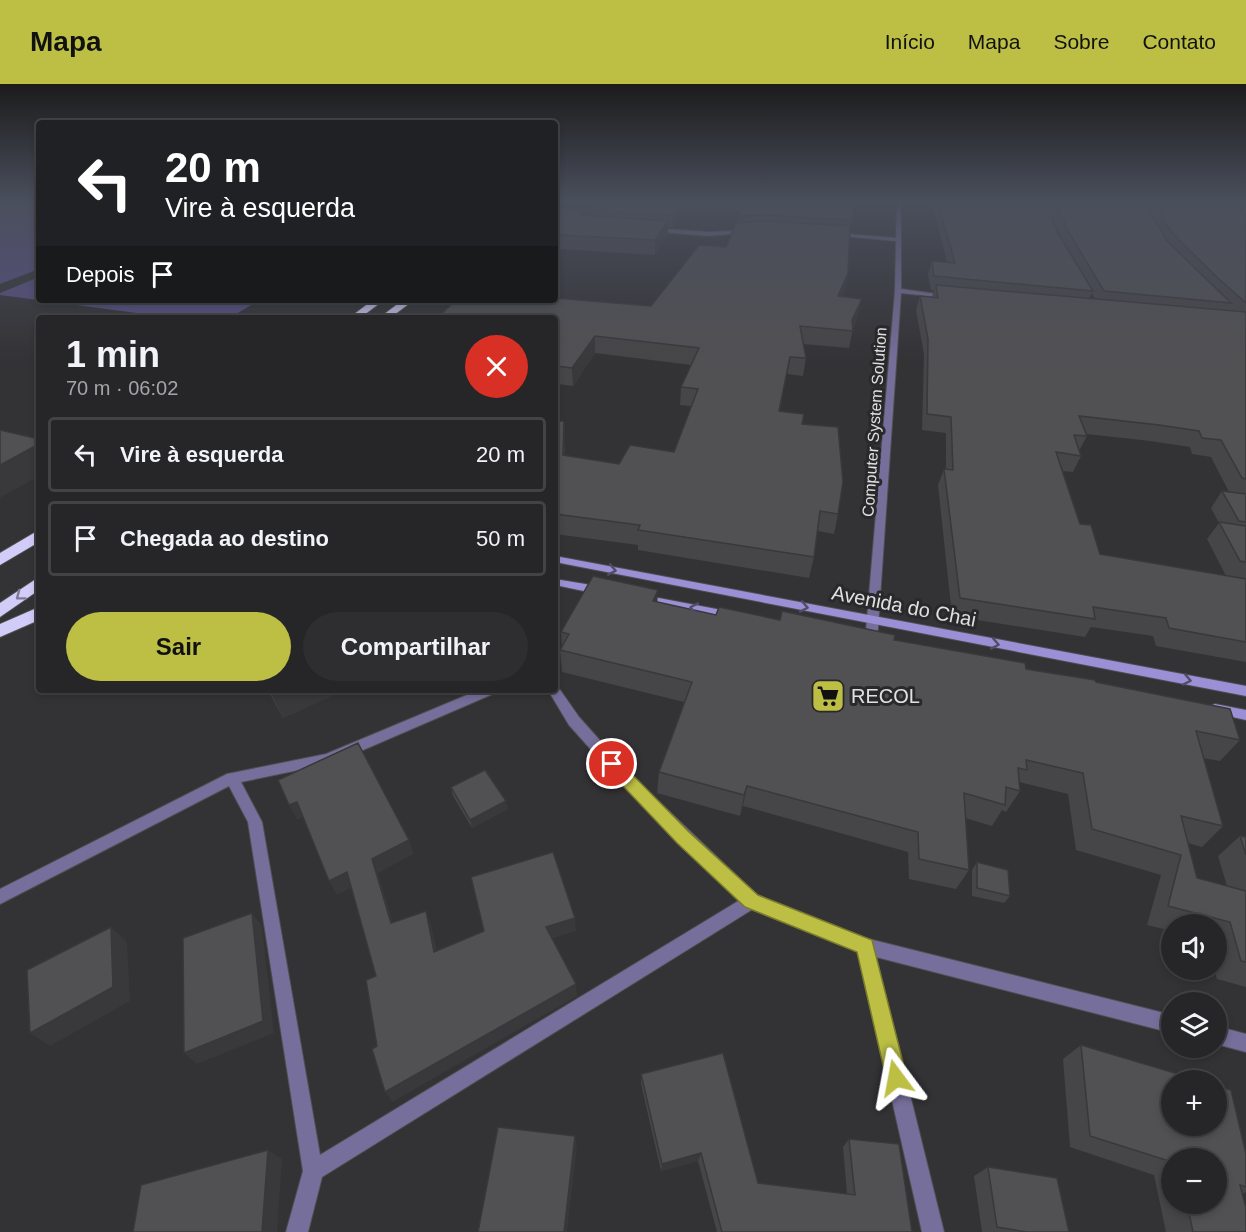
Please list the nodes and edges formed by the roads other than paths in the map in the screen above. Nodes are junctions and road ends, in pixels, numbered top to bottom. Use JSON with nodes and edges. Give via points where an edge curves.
{"nodes":[{"id":1,"x":898,"y":257,"type":"edge"},
{"id":2,"x":898,"y":291,"type":"junction"},
{"id":3,"x":955,"y":296,"type":"edge"},
{"id":4,"x":376,"y":303,"type":"edge"},
{"id":5,"x":405,"y":303,"type":"edge"},
{"id":6,"x":358,"y":315,"type":"edge"},
{"id":7,"x":388,"y":315,"type":"edge"},
{"id":8,"x":36,"y":537,"type":"edge"},
{"id":9,"x":0,"y":560,"type":"edge"},
{"id":10,"x":558,"y":560,"type":"edge"},
{"id":11,"x":558,"y":583,"type":"edge"},
{"id":12,"x":36,"y":584,"type":"edge"},
{"id":13,"x":0,"y":611,"type":"edge"},
{"id":14,"x":36,"y":614,"type":"edge"},
{"id":15,"x":742,"y":618,"type":"edge"},
{"id":16,"x":874,"y":620,"type":"junction"},
{"id":17,"x":0,"y":631,"type":"edge"},
{"id":18,"x":871,"y":642,"type":"edge"},
{"id":19,"x":1246,"y":691,"type":"edge"},
{"id":20,"x":484,"y":693,"type":"edge"},
{"id":21,"x":556,"y":693,"type":"edge"},
{"id":22,"x":1201,"y":706,"type":"edge"},
{"id":23,"x":1246,"y":715,"type":"edge"},
{"id":24,"x":232,"y":778,"type":"junction"},
{"id":25,"x":0,"y":897,"type":"edge"},
{"id":26,"x":752,"y":901,"type":"junction"},
{"id":27,"x":865,"y":946,"type":"junction"},
{"id":28,"x":1161,"y":1021,"type":"edge"},
{"id":29,"x":1227,"y":1038,"type":"edge"},
{"id":30,"x":1246,"y":1043,"type":"edge"},
{"id":31,"x":313,"y":1171,"type":"junction"},
{"id":32,"x":297,"y":1232,"type":"edge"},
{"id":33,"x":933,"y":1232,"type":"edge"}],
"edges":[{"from":1,"to":2,"type":"street","name":"Computer System Solution"},
{"from":2,"to":3,"type":"street"},
{"from":2,"to":16,"type":"street","name":"Computer System Solution"},
{"from":4,"to":6,"type":"highway"},
{"from":5,"to":7,"type":"highway"},
{"from":8,"to":9,"type":"highway"},
{"from":10,"to":16,"type":"main road","name":"Avenida do Chai","one_way":true},
{"from":15,"to":11,"type":"main road","one_way":true},
{"from":12,"to":13,"type":"highway","one_way":true},
{"from":14,"to":17,"type":"highway"},
{"from":16,"to":18,"type":"street","name":"Computer System Solution"},
{"from":16,"to":19,"type":"main road","name":"Avenida do Chai","one_way":true},
{"from":20,"to":24,"type":"street","via":[[328,759]]},
{"from":21,"to":26,"type":"street","via":[[573,722],[624,778]]},
{"from":22,"to":23,"type":"main road"},
{"from":24,"to":25,"type":"street"},
{"from":24,"to":31,"type":"street","via":[[255,822]]},
{"from":26,"to":27,"type":"street"},
{"from":26,"to":31,"type":"street"},
{"from":27,"to":28,"type":"street"},
{"from":27,"to":33,"type":"street"},
{"from":29,"to":30,"type":"street"},
{"from":31,"to":32,"type":"street"}]}
